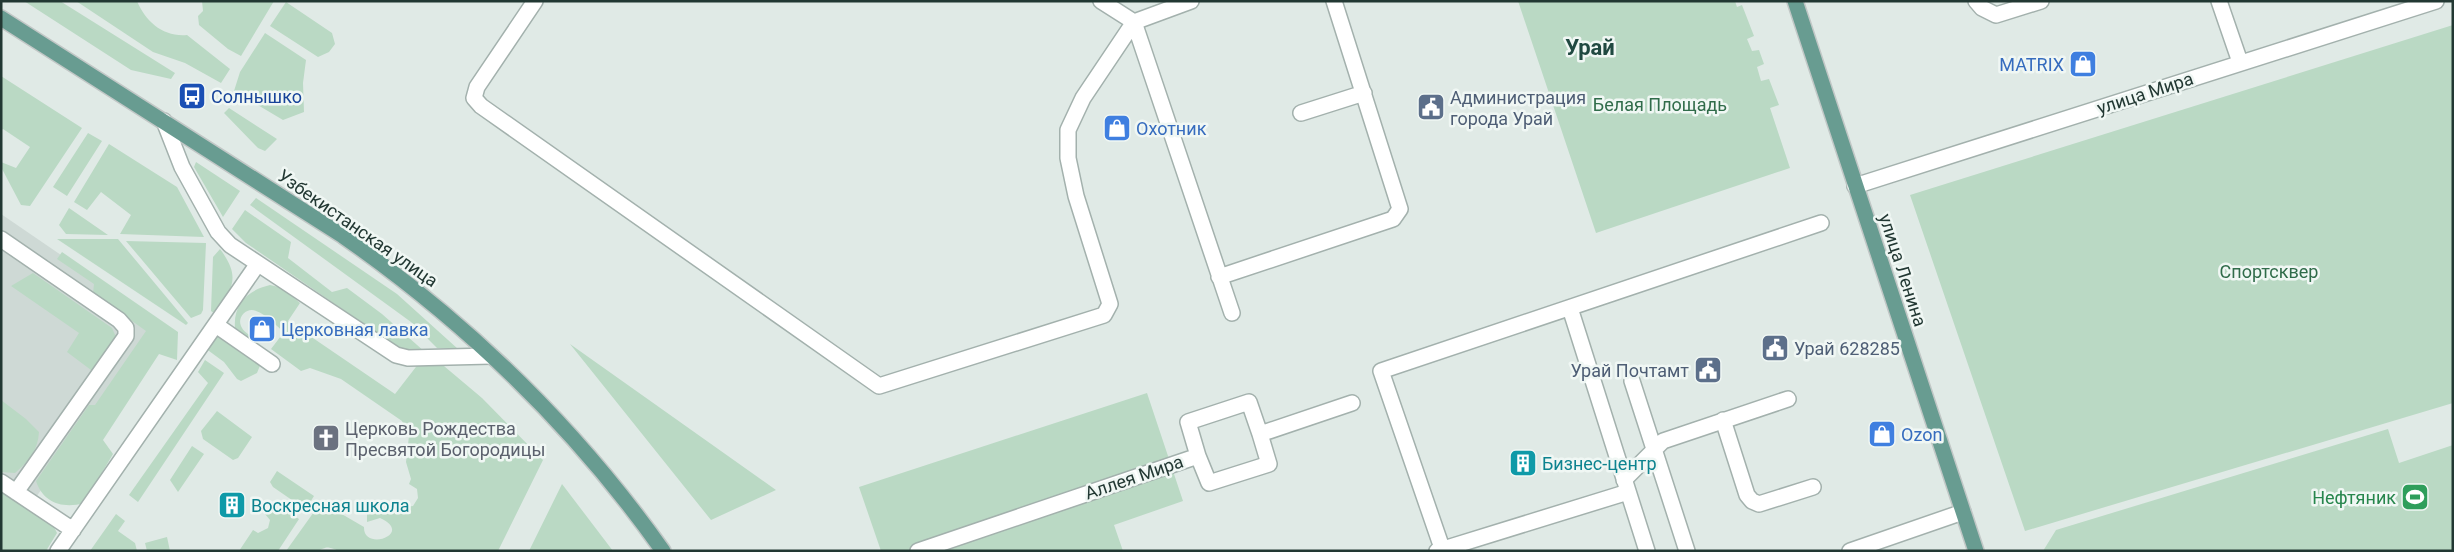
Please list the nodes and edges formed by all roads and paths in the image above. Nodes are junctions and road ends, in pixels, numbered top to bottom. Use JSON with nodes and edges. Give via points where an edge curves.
{"nodes":[{"id":1,"x":535,"y":1,"type":"edge"},
{"id":2,"x":1101,"y":1,"type":"edge"},
{"id":3,"x":1191,"y":1,"type":"edge"},
{"id":4,"x":1334,"y":1,"type":"edge"},
{"id":5,"x":1795,"y":1,"type":"edge"},
{"id":6,"x":1976,"y":1,"type":"edge"},
{"id":7,"x":2041,"y":1,"type":"edge"},
{"id":8,"x":2219,"y":1,"type":"edge"},
{"id":9,"x":2436,"y":1,"type":"edge"},
{"id":10,"x":1,"y":18,"type":"edge"},
{"id":11,"x":1134,"y":22,"type":"junction"},
{"id":12,"x":2240,"y":62,"type":"junction"},
{"id":13,"x":1364,"y":93,"type":"junction"},
{"id":14,"x":1301,"y":113,"type":"dead end"},
{"id":15,"x":164,"y":121,"type":"junction"},
{"id":16,"x":1855,"y":186,"type":"junction"},
{"id":17,"x":1821,"y":223,"type":"dead end"},
{"id":18,"x":1,"y":239,"type":"edge"},
{"id":19,"x":257,"y":265,"type":"junction"},
{"id":20,"x":1220,"y":277,"type":"junction"},
{"id":21,"x":1570,"y":308,"type":"junction"},
{"id":22,"x":1232,"y":313,"type":"dead end"},
{"id":23,"x":216,"y":325,"type":"junction"},
{"id":24,"x":491,"y":356,"type":"junction"},
{"id":25,"x":272,"y":364,"type":"dead end"},
{"id":26,"x":1632,"y":381,"type":"dead end"},
{"id":27,"x":1788,"y":400,"type":"dead end"},
{"id":28,"x":1352,"y":404,"type":"dead end"},
{"id":29,"x":1723,"y":420,"type":"junction"},
{"id":30,"x":1260,"y":434,"type":"junction"},
{"id":31,"x":1654,"y":449,"type":"junction"},
{"id":32,"x":1198,"y":456,"type":"junction"},
{"id":33,"x":1,"y":482,"type":"edge"},
{"id":34,"x":1626,"y":486,"type":"junction"},
{"id":35,"x":1813,"y":486,"type":"dead end"},
{"id":36,"x":16,"y":492,"type":"junction"},
{"id":37,"x":1963,"y":512,"type":"junction"},
{"id":38,"x":72,"y":530,"type":"junction"},
{"id":39,"x":1441,"y":550,"type":"edge"},
{"id":40,"x":58,"y":551,"type":"edge"},
{"id":41,"x":663,"y":551,"type":"edge"},
{"id":42,"x":918,"y":551,"type":"edge"},
{"id":43,"x":1647,"y":551,"type":"edge"},
{"id":44,"x":1687,"y":551,"type":"edge"},
{"id":45,"x":1850,"y":551,"type":"edge"},
{"id":46,"x":1976,"y":551,"type":"edge"}],
"edges":[{"from":1,"to":11,"type":"street","via":[[477,87],[474,98],[481,106],[879,386],[1104,315],[1110,304],[1076,196],[1068,158],[1068,130],[1083,98]]},
{"from":2,"to":11,"type":"street"},
{"from":3,"to":11,"type":"street"},
{"from":4,"to":13,"type":"street"},
{"from":5,"to":16,"type":"main road","name":"улица Ленина"},
{"from":6,"to":7,"type":"street","via":[[1996,15]]},
{"from":8,"to":12,"type":"street"},
{"from":9,"to":12,"type":"street","name":"улица Мира"},
{"from":10,"to":15,"type":"main road","name":"Узбекистанская улица"},
{"from":11,"to":20,"type":"street"},
{"from":12,"to":16,"type":"street","name":"улица Мира"},
{"from":13,"to":14,"type":"street"},
{"from":13,"to":20,"type":"street","via":[[1400,209],[1393,219]]},
{"from":15,"to":19,"type":"street","via":[[182,167],[218,232]]},
{"from":15,"to":24,"type":"main road","name":"Узбекистанская улица","via":[[397,274]]},
{"from":16,"to":37,"type":"main road","name":"улица Ленина"},
{"from":17,"to":21,"type":"street"},
{"from":18,"to":36,"type":"street","via":[[126,328],[126,336]]},
{"from":19,"to":23,"type":"street"},
{"from":19,"to":24,"type":"street","via":[[396,355],[408,358]]},
{"from":20,"to":22,"type":"street"},
{"from":21,"to":34,"type":"street"},
{"from":21,"to":39,"type":"street","via":[[1381,371]]},
{"from":23,"to":25,"type":"street"},
{"from":23,"to":38,"type":"street"},
{"from":24,"to":41,"type":"main road","name":"Узбекистанская улица","via":[[587,455],[627,501]]},
{"from":26,"to":31,"type":"street"},
{"from":27,"to":29,"type":"street"},
{"from":28,"to":30,"type":"street"},
{"from":29,"to":31,"type":"street","via":[[1663,441]]},
{"from":29,"to":35,"type":"street","via":[[1747,495],[1752,501],[1760,504]]},
{"from":30,"to":32,"type":"street","name":"Аллея Мира","via":[[1269,464],[1209,483]]},
{"from":30,"to":32,"type":"street","name":"Аллея Мира","via":[[1249,402],[1188,422]]},
{"from":31,"to":34,"type":"street"},
{"from":31,"to":44,"type":"street"},
{"from":32,"to":42,"type":"street","name":"Аллея Мира"},
{"from":33,"to":36,"type":"street"},
{"from":34,"to":39,"type":"street"},
{"from":34,"to":43,"type":"street"},
{"from":36,"to":38,"type":"street"},
{"from":37,"to":45,"type":"street"},
{"from":37,"to":46,"type":"main road","name":"улица Ленина"},
{"from":38,"to":40,"type":"street"}]}
